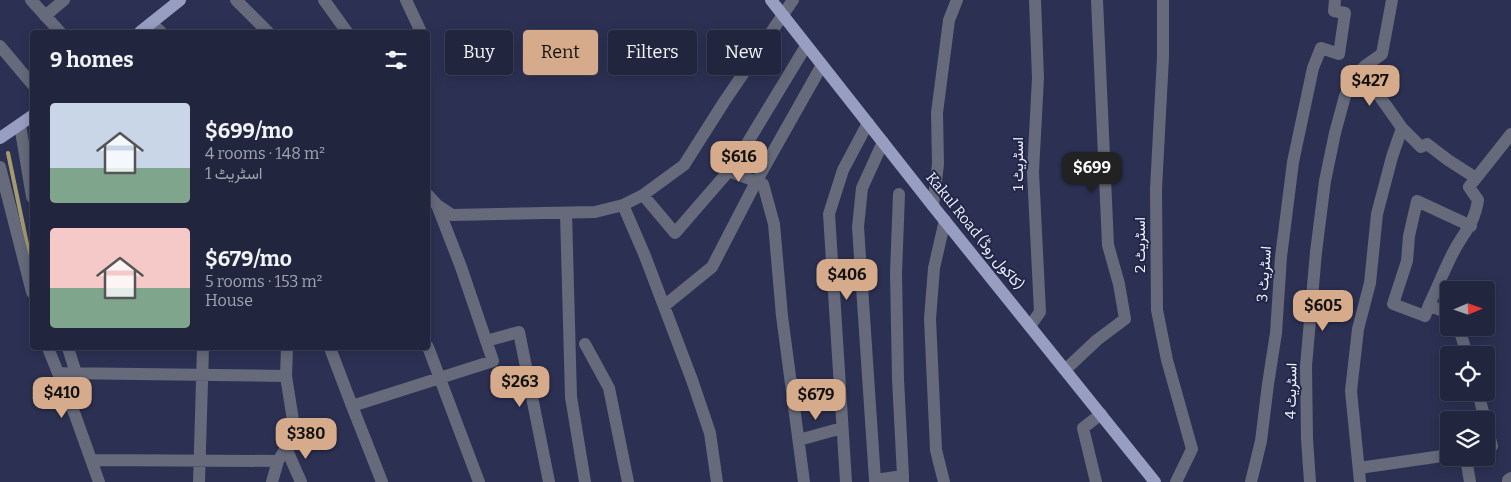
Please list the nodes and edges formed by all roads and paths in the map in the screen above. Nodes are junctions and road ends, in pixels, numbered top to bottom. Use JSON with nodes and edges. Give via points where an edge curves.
{"nodes":[{"id":1,"x":31,"y":0,"type":"edge"},
{"id":2,"x":64,"y":0,"type":"edge"},
{"id":3,"x":180,"y":0,"type":"edge"},
{"id":4,"x":236,"y":0,"type":"edge"},
{"id":5,"x":324,"y":0,"type":"edge"},
{"id":6,"x":406,"y":0,"type":"edge"},
{"id":7,"x":771,"y":0,"type":"edge"},
{"id":8,"x":793,"y":0,"type":"edge"},
{"id":9,"x":957,"y":0,"type":"edge"},
{"id":10,"x":1035,"y":0,"type":"edge"},
{"id":11,"x":1097,"y":0,"type":"edge"},
{"id":12,"x":1163,"y":0,"type":"edge"},
{"id":13,"x":1336,"y":0,"type":"edge"},
{"id":14,"x":1392,"y":0,"type":"edge"},
{"id":15,"x":782,"y":15,"type":"junction"},
{"id":16,"x":45,"y":16,"type":"junction"},
{"id":17,"x":152,"y":23,"type":"junction"},
{"id":18,"x":58,"y":30,"type":"edge"},
{"id":19,"x":143,"y":30,"type":"edge"},
{"id":20,"x":159,"y":30,"type":"edge"},
{"id":21,"x":263,"y":30,"type":"edge"},
{"id":22,"x":346,"y":30,"type":"edge"},
{"id":23,"x":420,"y":30,"type":"edge"},
{"id":24,"x":0,"y":46,"type":"edge"},
{"id":25,"x":806,"y":46,"type":"junction"},
{"id":26,"x":822,"y":65,"type":"junction"},
{"id":27,"x":1362,"y":70,"type":"junction"},
{"id":28,"x":30,"y":82,"type":"edge"},
{"id":29,"x":30,"y":118,"type":"edge"},
{"id":30,"x":868,"y":123,"type":"junction"},
{"id":31,"x":20,"y":125,"type":"junction"},
{"id":32,"x":1402,"y":128,"type":"junction"},
{"id":33,"x":1511,"y":134,"type":"edge"},
{"id":34,"x":0,"y":138,"type":"edge"},
{"id":35,"x":27,"y":139,"type":"edge"},
{"id":36,"x":883,"y":142,"type":"junction"},
{"id":37,"x":0,"y":167,"type":"edge"},
{"id":38,"x":728,"y":172,"type":"junction"},
{"id":39,"x":30,"y":174,"type":"edge"},
{"id":40,"x":1476,"y":178,"type":"junction"},
{"id":41,"x":756,"y":182,"type":"junction"},
{"id":42,"x":899,"y":194,"type":"dead end"},
{"id":43,"x":643,"y":195,"type":"junction"},
{"id":44,"x":430,"y":197,"type":"edge"},
{"id":45,"x":437,"y":205,"type":"junction"},
{"id":46,"x":623,"y":205,"type":"junction"},
{"id":47,"x":933,"y":206,"type":"junction"},
{"id":48,"x":566,"y":213,"type":"junction"},
{"id":49,"x":945,"y":220,"type":"junction"},
{"id":50,"x":1471,"y":226,"type":"junction"},
{"id":51,"x":30,"y":284,"type":"edge"},
{"id":52,"x":664,"y":306,"type":"junction"},
{"id":53,"x":1429,"y":306,"type":"junction"},
{"id":54,"x":1440,"y":310,"type":"edge"},
{"id":55,"x":1030,"y":326,"type":"junction"},
{"id":56,"x":486,"y":341,"type":"junction"},
{"id":57,"x":585,"y":344,"type":"dead end"},
{"id":58,"x":49,"y":350,"type":"edge"},
{"id":59,"x":69,"y":350,"type":"edge"},
{"id":60,"x":203,"y":350,"type":"edge"},
{"id":61,"x":287,"y":350,"type":"edge"},
{"id":62,"x":331,"y":350,"type":"edge"},
{"id":63,"x":429,"y":350,"type":"edge"},
{"id":64,"x":1065,"y":370,"type":"junction"},
{"id":65,"x":58,"y":373,"type":"junction"},
{"id":66,"x":76,"y":373,"type":"junction"},
{"id":67,"x":202,"y":375,"type":"junction"},
{"id":68,"x":286,"y":376,"type":"junction"},
{"id":69,"x":440,"y":377,"type":"junction"},
{"id":70,"x":352,"y":406,"type":"junction"},
{"id":71,"x":1101,"y":414,"type":"junction"},
{"id":72,"x":842,"y":428,"type":"junction"},
{"id":73,"x":799,"y":440,"type":"junction"},
{"id":74,"x":286,"y":448,"type":"junction"},
{"id":75,"x":1440,"y":456,"type":"edge"},
{"id":76,"x":92,"y":460,"type":"junction"},
{"id":77,"x":200,"y":461,"type":"junction"},
{"id":78,"x":278,"y":461,"type":"junction"},
{"id":79,"x":1467,"y":466,"type":"edge"},
{"id":80,"x":1143,"y":468,"type":"junction"},
{"id":81,"x":1358,"y":468,"type":"junction"},
{"id":82,"x":1511,"y":478,"type":"edge"},
{"id":83,"x":903,"y":479,"type":"edge"},
{"id":84,"x":99,"y":482,"type":"edge"},
{"id":85,"x":199,"y":482,"type":"edge"},
{"id":86,"x":272,"y":482,"type":"edge"},
{"id":87,"x":301,"y":482,"type":"edge"},
{"id":88,"x":382,"y":482,"type":"edge"},
{"id":89,"x":479,"y":482,"type":"edge"},
{"id":90,"x":549,"y":482,"type":"edge"},
{"id":91,"x":585,"y":482,"type":"edge"},
{"id":92,"x":628,"y":482,"type":"edge"},
{"id":93,"x":718,"y":482,"type":"edge"},
{"id":94,"x":804,"y":482,"type":"edge"},
{"id":95,"x":846,"y":482,"type":"edge"},
{"id":96,"x":944,"y":482,"type":"edge"},
{"id":97,"x":1096,"y":482,"type":"edge"},
{"id":98,"x":1146,"y":482,"type":"edge"},
{"id":99,"x":1155,"y":482,"type":"edge"},
{"id":100,"x":1176,"y":482,"type":"edge"},
{"id":101,"x":1251,"y":482,"type":"edge"},
{"id":102,"x":1310,"y":482,"type":"edge"},
{"id":103,"x":1360,"y":482,"type":"edge"},
{"id":104,"x":1470,"y":482,"type":"edge"},
{"id":105,"x":1508,"y":482,"type":"edge"}],
"edges":[{"from":1,"to":16,"type":"street"},
{"from":2,"to":16,"type":"street"},
{"from":3,"to":17,"type":"main road"},
{"from":4,"to":21,"type":"street"},
{"from":5,"to":22,"type":"street"},
{"from":6,"to":23,"type":"street"},
{"from":7,"to":15,"type":"main road","name":"Kakul Road (کاکول روڈ)"},
{"from":8,"to":15,"type":"street"},
{"from":9,"to":47,"type":"street","via":[[949,20],[936,113],[938,164]]},
{"from":10,"to":55,"type":"street","name":"اسٹریٹ 1","via":[[1038,78],[1034,172],[1040,312]]},
{"from":11,"to":64,"type":"street","via":[[1108,245],[1125,319]]},
{"from":12,"to":100,"type":"street","name":"اسٹریٹ 2","via":[[1156,189],[1157,310],[1167,360],[1192,449]]},
{"from":13,"to":101,"type":"street","name":"اسٹریٹ 3","via":[[1334,11],[1345,13],[1339,54],[1321,48],[1313,68],[1293,162],[1262,441]]},
{"from":14,"to":27,"type":"street","name":"اسٹریٹ 4","via":[[1382,54]]},
{"from":15,"to":25,"type":"main road","name":"Kakul Road (کاکول روڈ)"},
{"from":15,"to":43,"type":"street","via":[[684,165]]},
{"from":16,"to":18,"type":"street"},
{"from":17,"to":19,"type":"main road"},
{"from":17,"to":20,"type":"street"},
{"from":24,"to":28,"type":"street"},
{"from":25,"to":26,"type":"main road","name":"Kakul Road (کاکول روڈ)"},
{"from":25,"to":38,"type":"street"},
{"from":26,"to":30,"type":"main road","name":"Kakul Road (کاکول روڈ)"},
{"from":26,"to":41,"type":"street"},
{"from":27,"to":32,"type":"street"},
{"from":27,"to":102,"type":"street","name":"اسٹریٹ 4","via":[[1354,77],[1345,96],[1335,133],[1316,252],[1306,366],[1306,439]]},
{"from":29,"to":31,"type":"main road"},
{"from":30,"to":36,"type":"main road","name":"Kakul Road (کاکول روڈ)"},
{"from":30,"to":72,"type":"street","via":[[843,170],[829,214]]},
{"from":31,"to":34,"type":"main road"},
{"from":31,"to":35,"type":"street"},
{"from":32,"to":40,"type":"street","via":[[1421,147],[1427,144]]},
{"from":32,"to":81,"type":"street","via":[[1377,214],[1370,283],[1358,329],[1351,391]]},
{"from":33,"to":40,"type":"street"},
{"from":35,"to":39,"type":"street"},
{"from":36,"to":47,"type":"main road","name":"Kakul Road (کاکول روڈ)"},
{"from":36,"to":83,"type":"street","via":[[862,188],[858,227],[875,480]]},
{"from":37,"to":51,"type":"street"},
{"from":38,"to":41,"type":"street"},
{"from":38,"to":43,"type":"street","via":[[675,233]]},
{"from":40,"to":50,"type":"street","via":[[1469,188],[1478,200]]},
{"from":41,"to":52,"type":"street","via":[[712,267]]},
{"from":41,"to":73,"type":"street","via":[[763,184],[774,224],[782,316]]},
{"from":42,"to":83,"type":"street","via":[[896,302]]},
{"from":43,"to":46,"type":"street"},
{"from":44,"to":45,"type":"street"},
{"from":45,"to":48,"type":"street","via":[[452,215]]},
{"from":45,"to":56,"type":"street"},
{"from":46,"to":48,"type":"street","via":[[594,212]]},
{"from":46,"to":52,"type":"street"},
{"from":47,"to":49,"type":"main road","name":"Kakul Road (کاکول روڈ)"},
{"from":48,"to":91,"type":"street","via":[[571,397]]},
{"from":49,"to":55,"type":"main road","name":"Kakul Road (کاکول روڈ)"},
{"from":49,"to":96,"type":"street","via":[[934,268],[930,319],[936,450]]},
{"from":50,"to":53,"type":"street","via":[[1455,250]]},
{"from":50,"to":53,"type":"street","via":[[1417,201],[1407,262],[1393,304],[1425,316]]},
{"from":52,"to":93,"type":"street","via":[[710,433]]},
{"from":53,"to":54,"type":"street"},
{"from":55,"to":64,"type":"main road","name":"Kakul Road (کاکول روڈ)"},
{"from":56,"to":69,"type":"street","via":[[493,361]]},
{"from":56,"to":90,"type":"street","via":[[519,332]]},
{"from":57,"to":92,"type":"street","via":[[609,388]]},
{"from":58,"to":65,"type":"street"},
{"from":59,"to":66,"type":"street"},
{"from":60,"to":67,"type":"street"},
{"from":61,"to":68,"type":"street"},
{"from":62,"to":70,"type":"street"},
{"from":63,"to":69,"type":"street"},
{"from":64,"to":71,"type":"main road","name":"Kakul Road (کاکول روڈ)"},
{"from":65,"to":66,"type":"street"},
{"from":65,"to":76,"type":"street"},
{"from":66,"to":67,"type":"street"},
{"from":67,"to":68,"type":"street"},
{"from":67,"to":77,"type":"street"},
{"from":68,"to":74,"type":"street","via":[[295,433]]},
{"from":69,"to":70,"type":"street"},
{"from":69,"to":89,"type":"street"},
{"from":70,"to":88,"type":"street"},
{"from":71,"to":80,"type":"main road","name":"Kakul Road (کاکول روڈ)"},
{"from":71,"to":97,"type":"street","via":[[1083,428]]},
{"from":72,"to":73,"type":"street"},
{"from":72,"to":95,"type":"street"},
{"from":73,"to":94,"type":"street"},
{"from":74,"to":78,"type":"street"},
{"from":74,"to":87,"type":"street"},
{"from":75,"to":81,"type":"street"},
{"from":76,"to":77,"type":"street"},
{"from":76,"to":84,"type":"street"},
{"from":77,"to":78,"type":"street"},
{"from":77,"to":85,"type":"street"},
{"from":78,"to":86,"type":"street"},
{"from":79,"to":104,"type":"street"},
{"from":80,"to":98,"type":"street"},
{"from":80,"to":99,"type":"main road","name":"Kakul Road (کاکول روڈ)"},
{"from":81,"to":103,"type":"street"},
{"from":82,"to":105,"type":"street"}]}
